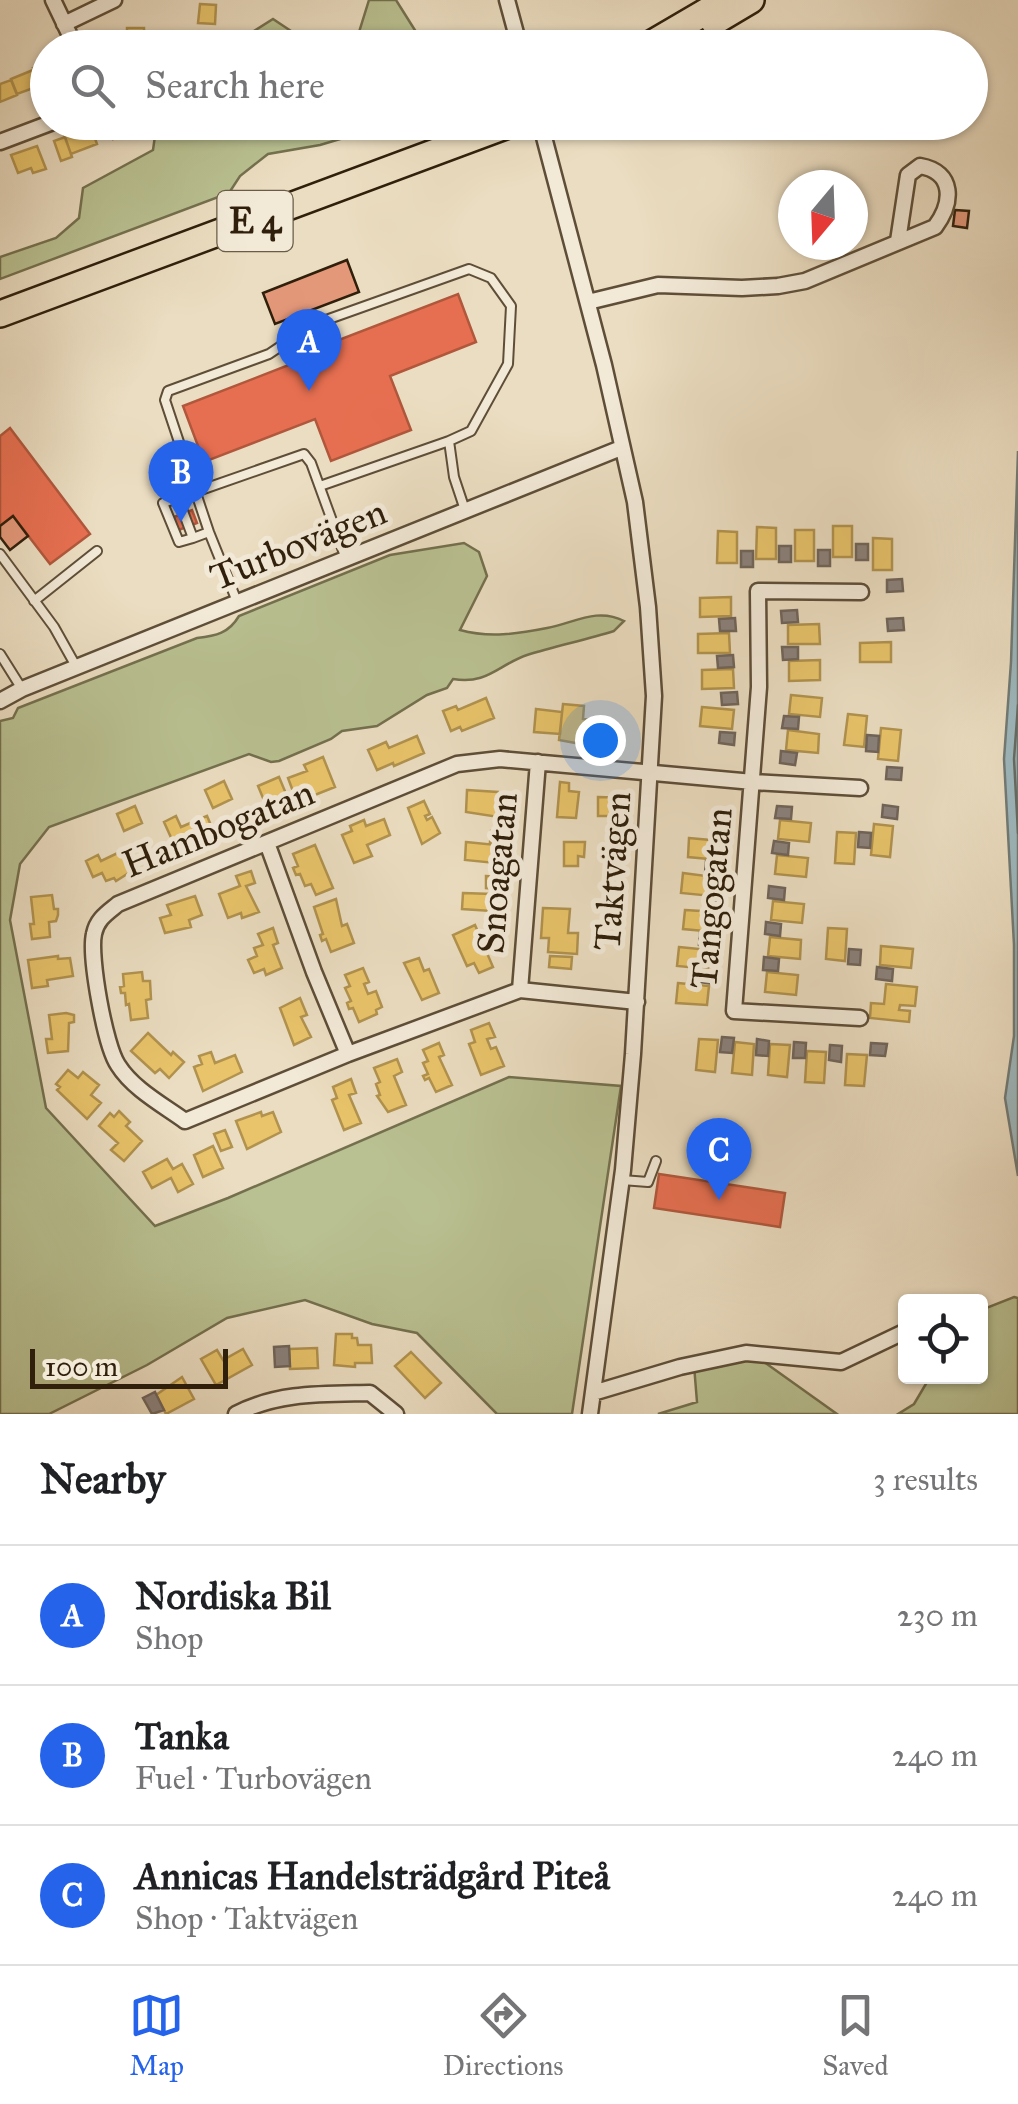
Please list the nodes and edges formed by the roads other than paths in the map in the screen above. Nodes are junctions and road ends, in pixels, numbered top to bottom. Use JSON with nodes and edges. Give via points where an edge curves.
{"nodes":[{"id":1,"x":52,"y":0,"type":"edge"},
{"id":2,"x":114,"y":0,"type":"edge"},
{"id":3,"x":507,"y":0,"type":"edge"},
{"id":4,"x":726,"y":0,"type":"edge"},
{"id":5,"x":751,"y":0,"type":"edge"},
{"id":6,"x":64,"y":24,"type":"junction"},
{"id":7,"x":67,"y":30,"type":"edge"},
{"id":8,"x":515,"y":30,"type":"edge"},
{"id":9,"x":675,"y":30,"type":"edge"},
{"id":10,"x":700,"y":30,"type":"edge"},
{"id":11,"x":30,"y":131,"type":"edge"},
{"id":12,"x":429,"y":140,"type":"edge"},
{"id":13,"x":468,"y":140,"type":"edge"},
{"id":14,"x":545,"y":140,"type":"edge"},
{"id":15,"x":0,"y":142,"type":"edge"},
{"id":16,"x":898,"y":241,"type":"junction"},
{"id":17,"x":95,"y":279,"type":"junction"},
{"id":18,"x":0,"y":298,"type":"edge"},
{"id":19,"x":588,"y":302,"type":"junction"},
{"id":20,"x":0,"y":314,"type":"edge"},
{"id":21,"x":0,"y":323,"type":"edge"},
{"id":22,"x":448,"y":441,"type":"junction"},
{"id":23,"x":621,"y":448,"type":"junction"},
{"id":24,"x":320,"y":486,"type":"junction"},
{"id":25,"x":195,"y":492,"type":"junction"},
{"id":26,"x":178,"y":498,"type":"junction"},
{"id":27,"x":466,"y":510,"type":"junction"},
{"id":28,"x":209,"y":532,"type":"junction"},
{"id":29,"x":193,"y":538,"type":"junction"},
{"id":30,"x":98,"y":551,"type":"dead end"},
{"id":31,"x":0,"y":554,"type":"edge"},
{"id":32,"x":346,"y":560,"type":"junction"},
{"id":33,"x":862,"y":592,"type":"dead end"},
{"id":34,"x":34,"y":601,"type":"junction"},
{"id":35,"x":238,"y":604,"type":"junction"},
{"id":36,"x":0,"y":654,"type":"edge"},
{"id":37,"x":77,"y":668,"type":"junction"},
{"id":38,"x":22,"y":689,"type":"junction"},
{"id":39,"x":0,"y":701,"type":"edge"},
{"id":40,"x":538,"y":762,"type":"junction"},
{"id":41,"x":652,"y":772,"type":"junction"},
{"id":42,"x":753,"y":782,"type":"junction"},
{"id":43,"x":860,"y":788,"type":"dead end"},
{"id":44,"x":267,"y":843,"type":"junction"},
{"id":45,"x":520,"y":990,"type":"junction"},
{"id":46,"x":636,"y":1002,"type":"junction"},
{"id":47,"x":860,"y":1018,"type":"dead end"},
{"id":48,"x":348,"y":1054,"type":"junction"},
{"id":49,"x":656,"y":1161,"type":"dead end"},
{"id":50,"x":622,"y":1180,"type":"junction"},
{"id":51,"x":898,"y":1335,"type":"edge"},
{"id":52,"x":593,"y":1393,"type":"junction"},
{"id":53,"x":236,"y":1414,"type":"edge"},
{"id":54,"x":396,"y":1414,"type":"edge"},
{"id":55,"x":590,"y":1414,"type":"edge"}],
"edges":[{"from":1,"to":6,"type":"street"},
{"from":2,"to":6,"type":"street"},
{"from":3,"to":8,"type":"street"},
{"from":4,"to":9,"type":"highway"},
{"from":5,"to":10,"type":"highway"},
{"from":6,"to":7,"type":"street"},
{"from":11,"to":15,"type":"street"},
{"from":12,"to":18,"type":"highway","number":"E 4"},
{"from":13,"to":17,"type":"highway","number":"E 4"},
{"from":14,"to":19,"type":"street","name":"Taktvägen"},
{"from":16,"to":16,"type":"street","via":[[940,222],[950,190],[932,168],[920,166],[908,175]]},
{"from":16,"to":19,"type":"street","via":[[778,286],[658,284]]},
{"from":17,"to":20,"type":"highway","number":"E 4"},
{"from":17,"to":21,"type":"highway","number":"E 4"},
{"from":19,"to":23,"type":"street","name":"Taktvägen"},
{"from":22,"to":24,"type":"lane"},
{"from":22,"to":25,"type":"lane","via":[[471,432],[508,364],[511,306],[491,278],[469,269],[312,325],[269,354],[168,391],[164,400]]},
{"from":22,"to":27,"type":"lane"},
{"from":23,"to":27,"type":"street","name":"Turbovägen"},
{"from":23,"to":41,"type":"street","name":"Taktvägen","via":[[648,607]]},
{"from":24,"to":25,"type":"lane","via":[[304,454]]},
{"from":24,"to":32,"type":"lane"},
{"from":25,"to":26,"type":"lane"},
{"from":25,"to":28,"type":"lane"},
{"from":26,"to":29,"type":"lane"},
{"from":26,"to":29,"type":"lane","via":[[164,503],[179,542]]},
{"from":27,"to":32,"type":"street","name":"Turbovägen"},
{"from":28,"to":29,"type":"lane"},
{"from":28,"to":35,"type":"lane"},
{"from":30,"to":34,"type":"lane"},
{"from":31,"to":34,"type":"lane"},
{"from":32,"to":35,"type":"street","name":"Turbovägen"},
{"from":33,"to":42,"type":"street","name":"Tangogatan","via":[[758,591]]},
{"from":34,"to":37,"type":"lane"},
{"from":35,"to":37,"type":"street","name":"Turbovägen"},
{"from":36,"to":38,"type":"lane"},
{"from":37,"to":38,"type":"street","name":"Turbovägen"},
{"from":38,"to":39,"type":"street","name":"Turbovägen"},
{"from":40,"to":41,"type":"street","name":"Hambogatan"},
{"from":40,"to":44,"type":"street","name":"Hambogatan","via":[[457,764]]},
{"from":40,"to":45,"type":"street","name":"Snoagatan"},
{"from":41,"to":42,"type":"street","name":"Tangogatan"},
{"from":41,"to":46,"type":"street","name":"Taktvägen"},
{"from":42,"to":43,"type":"street","name":"Tangogatan"},
{"from":42,"to":47,"type":"street","name":"Tangogatan","via":[[734,1012]]},
{"from":44,"to":48,"type":"street"},
{"from":44,"to":48,"type":"street","name":"Hambogatan","via":[[118,904],[99,920],[93,937],[96,972],[116,1064],[185,1121]]},
{"from":45,"to":46,"type":"street","name":"Hambogatan"},
{"from":45,"to":48,"type":"street","name":"Hambogatan"},
{"from":46,"to":50,"type":"street","name":"Taktvägen"},
{"from":49,"to":50,"type":"lane","via":[[648,1182]]},
{"from":50,"to":52,"type":"street","name":"Taktvägen"},
{"from":51,"to":52,"type":"street","via":[[841,1362],[746,1353]]},
{"from":52,"to":55,"type":"street","name":"Taktvägen"},
{"from":53,"to":54,"type":"street","via":[[290,1396],[370,1393]]}]}
